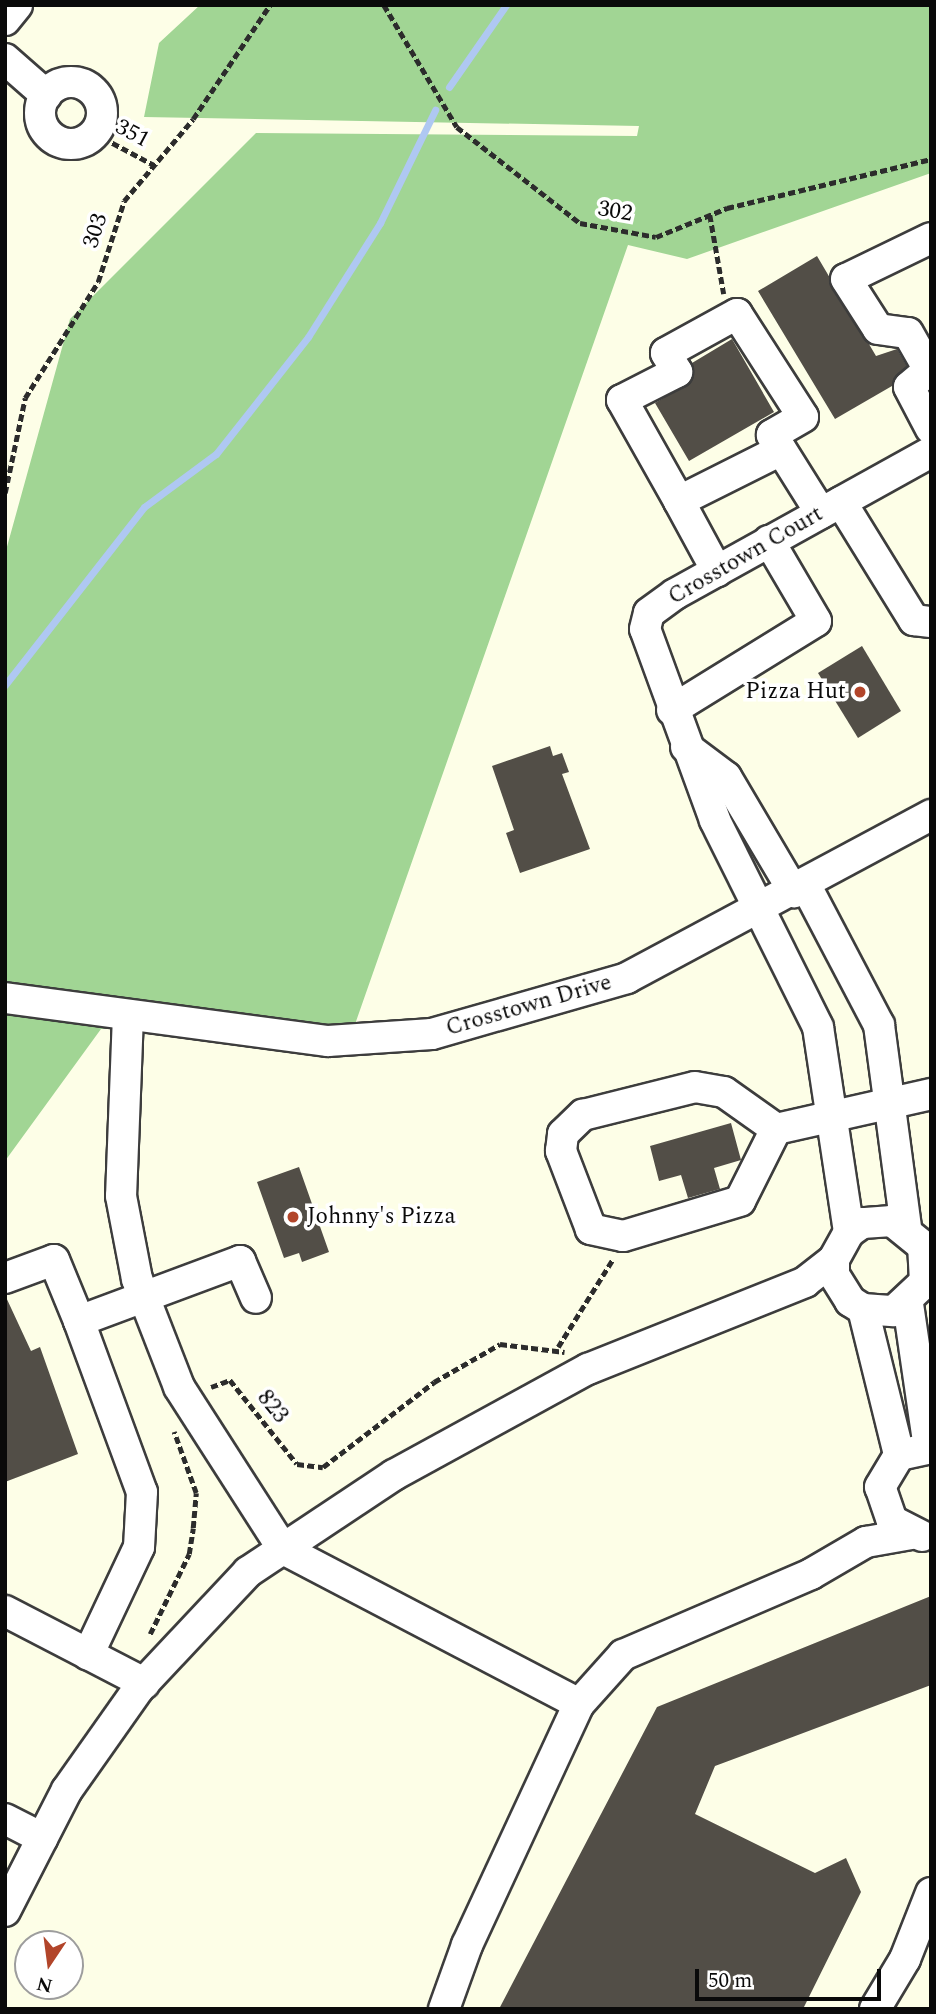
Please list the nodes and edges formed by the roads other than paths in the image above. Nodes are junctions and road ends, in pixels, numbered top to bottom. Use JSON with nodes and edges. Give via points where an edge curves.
{"nodes":[{"id":1,"x":17,"y":5,"type":"edge"},
{"id":2,"x":5,"y":20,"type":"edge"},
{"id":3,"x":5,"y":59,"type":"edge"},
{"id":4,"x":46,"y":94,"type":"junction"},
{"id":5,"x":931,"y":238,"type":"edge"},
{"id":6,"x":930,"y":447,"type":"edge"},
{"id":7,"x":781,"y":450,"type":"junction"},
{"id":8,"x":679,"y":501,"type":"junction"},
{"id":9,"x":831,"y":507,"type":"junction"},
{"id":10,"x":769,"y":541,"type":"junction"},
{"id":11,"x":717,"y":571,"type":"junction"},
{"id":12,"x":931,"y":622,"type":"edge"},
{"id":13,"x":671,"y":710,"type":"junction"},
{"id":14,"x":686,"y":747,"type":"junction"},
{"id":15,"x":931,"y":815,"type":"edge"},
{"id":16,"x":800,"y":889,"type":"junction"},
{"id":17,"x":762,"y":907,"type":"junction"},
{"id":18,"x":5,"y":998,"type":"edge"},
{"id":19,"x":128,"y":1016,"type":"junction"},
{"id":20,"x":931,"y":1094,"type":"edge"},
{"id":21,"x":860,"y":1111,"type":"junction"},
{"id":22,"x":776,"y":1129,"type":"junction"},
{"id":23,"x":896,"y":1140,"type":"junction"},
{"id":24,"x":849,"y":1232,"type":"junction"},
{"id":25,"x":922,"y":1247,"type":"edge"},
{"id":26,"x":834,"y":1259,"type":"junction"},
{"id":27,"x":5,"y":1278,"type":"edge"},
{"id":28,"x":805,"y":1282,"type":"junction"},
{"id":29,"x":840,"y":1289,"type":"junction"},
{"id":30,"x":256,"y":1298,"type":"dead end"},
{"id":31,"x":144,"y":1299,"type":"junction"},
{"id":32,"x":908,"y":1304,"type":"junction"},
{"id":33,"x":863,"y":1310,"type":"junction"},
{"id":34,"x":79,"y":1321,"type":"junction"},
{"id":35,"x":930,"y":1448,"type":"edge"},
{"id":36,"x":899,"y":1455,"type":"junction"},
{"id":37,"x":885,"y":1512,"type":"junction"},
{"id":38,"x":921,"y":1534,"type":"edge"},
{"id":39,"x":866,"y":1542,"type":"junction"},
{"id":40,"x":283,"y":1549,"type":"junction"},
{"id":41,"x":5,"y":1611,"type":"edge"},
{"id":42,"x":88,"y":1655,"type":"junction"},
{"id":43,"x":144,"y":1683,"type":"junction"},
{"id":44,"x":579,"y":1704,"type":"junction"},
{"id":45,"x":5,"y":1819,"type":"edge"},
{"id":46,"x":42,"y":1838,"type":"junction"},
{"id":47,"x":931,"y":1893,"type":"edge"},
{"id":48,"x":5,"y":1911,"type":"edge"},
{"id":49,"x":444,"y":2009,"type":"edge"},
{"id":50,"x":875,"y":2009,"type":"edge"}],
"edges":[{"from":1,"to":2,"type":"street"},
{"from":3,"to":4,"type":"street"},
{"from":4,"to":4,"type":"street","via":[[62,83],[91,89],[102,116],[94,134],[76,143],[56,139],[43,124]]},
{"from":5,"to":6,"type":"street","via":[[846,279],[878,329],[908,333],[929,370],[909,387]]},
{"from":6,"to":9,"type":"street","name":"Crosstown Court"},
{"from":7,"to":8,"type":"street"},
{"from":7,"to":8,"type":"street","via":[[772,435],[803,417],[737,314],[666,353],[677,372],[622,400]]},
{"from":7,"to":9,"type":"street"},
{"from":8,"to":11,"type":"street"},
{"from":9,"to":10,"type":"street","name":"Crosstown Court"},
{"from":9,"to":12,"type":"street","via":[[914,621]]},
{"from":10,"to":11,"type":"street","name":"Crosstown Court"},
{"from":10,"to":13,"type":"street","via":[[816,621]]},
{"from":11,"to":13,"type":"street","name":"Crosstown Court","via":[[649,613],[645,629]]},
{"from":13,"to":14,"type":"street","name":"Crosstown Court"},
{"from":14,"to":16,"type":"street","via":[[726,777]]},
{"from":14,"to":17,"type":"street","name":"Crosstown Court","via":[[715,820]]},
{"from":15,"to":16,"type":"street","name":"Crosstown Drive"},
{"from":16,"to":17,"type":"street","name":"Crosstown Drive"},
{"from":16,"to":21,"type":"street","via":[[879,1025]]},
{"from":17,"to":19,"type":"street","name":"Crosstown Drive","via":[[627,978],[432,1034],[328,1041]]},
{"from":17,"to":21,"type":"street","name":"Crosstown Court","via":[[818,1027],[827,1071]]},
{"from":18,"to":19,"type":"street","name":"Crosstown Drive"},
{"from":19,"to":31,"type":"street","via":[[121,1196]]},
{"from":20,"to":21,"type":"street"},
{"from":21,"to":22,"type":"street"},
{"from":21,"to":23,"type":"street"},
{"from":21,"to":23,"type":"street"},
{"from":21,"to":24,"type":"street"},
{"from":22,"to":22,"type":"street","via":[[724,1092],[695,1087],[583,1115],[563,1134],[561,1150],[591,1229],[623,1236],[740,1201]]},
{"from":23,"to":25,"type":"street"},
{"from":24,"to":25,"type":"street","via":[[877,1220]]},
{"from":24,"to":26,"type":"street"},
{"from":25,"to":32,"type":"street"},
{"from":26,"to":28,"type":"street"},
{"from":26,"to":29,"type":"street"},
{"from":27,"to":34,"type":"street","via":[[54,1261]]},
{"from":28,"to":29,"type":"street"},
{"from":28,"to":40,"type":"street","via":[[588,1368],[394,1475]]},
{"from":29,"to":33,"type":"street"},
{"from":30,"to":31,"type":"street","via":[[240,1261]]},
{"from":31,"to":34,"type":"street"},
{"from":31,"to":40,"type":"street","via":[[185,1397]]},
{"from":32,"to":33,"type":"street","via":[[878,1313]]},
{"from":32,"to":35,"type":"street"},
{"from":33,"to":36,"type":"street"},
{"from":34,"to":42,"type":"street","via":[[142,1492],[139,1547]]},
{"from":35,"to":36,"type":"street"},
{"from":36,"to":37,"type":"street","via":[[880,1488]]},
{"from":37,"to":38,"type":"street"},
{"from":37,"to":39,"type":"street"},
{"from":38,"to":39,"type":"street"},
{"from":39,"to":44,"type":"street","via":[[811,1574],[624,1655]]},
{"from":40,"to":43,"type":"street","via":[[248,1572]]},
{"from":40,"to":44,"type":"street"},
{"from":41,"to":42,"type":"street"},
{"from":42,"to":43,"type":"street"},
{"from":43,"to":46,"type":"street","via":[[67,1790]]},
{"from":44,"to":49,"type":"street","via":[[467,1945]]},
{"from":45,"to":46,"type":"street"},
{"from":46,"to":48,"type":"street"},
{"from":47,"to":50,"type":"street","via":[[905,1959]]}]}
